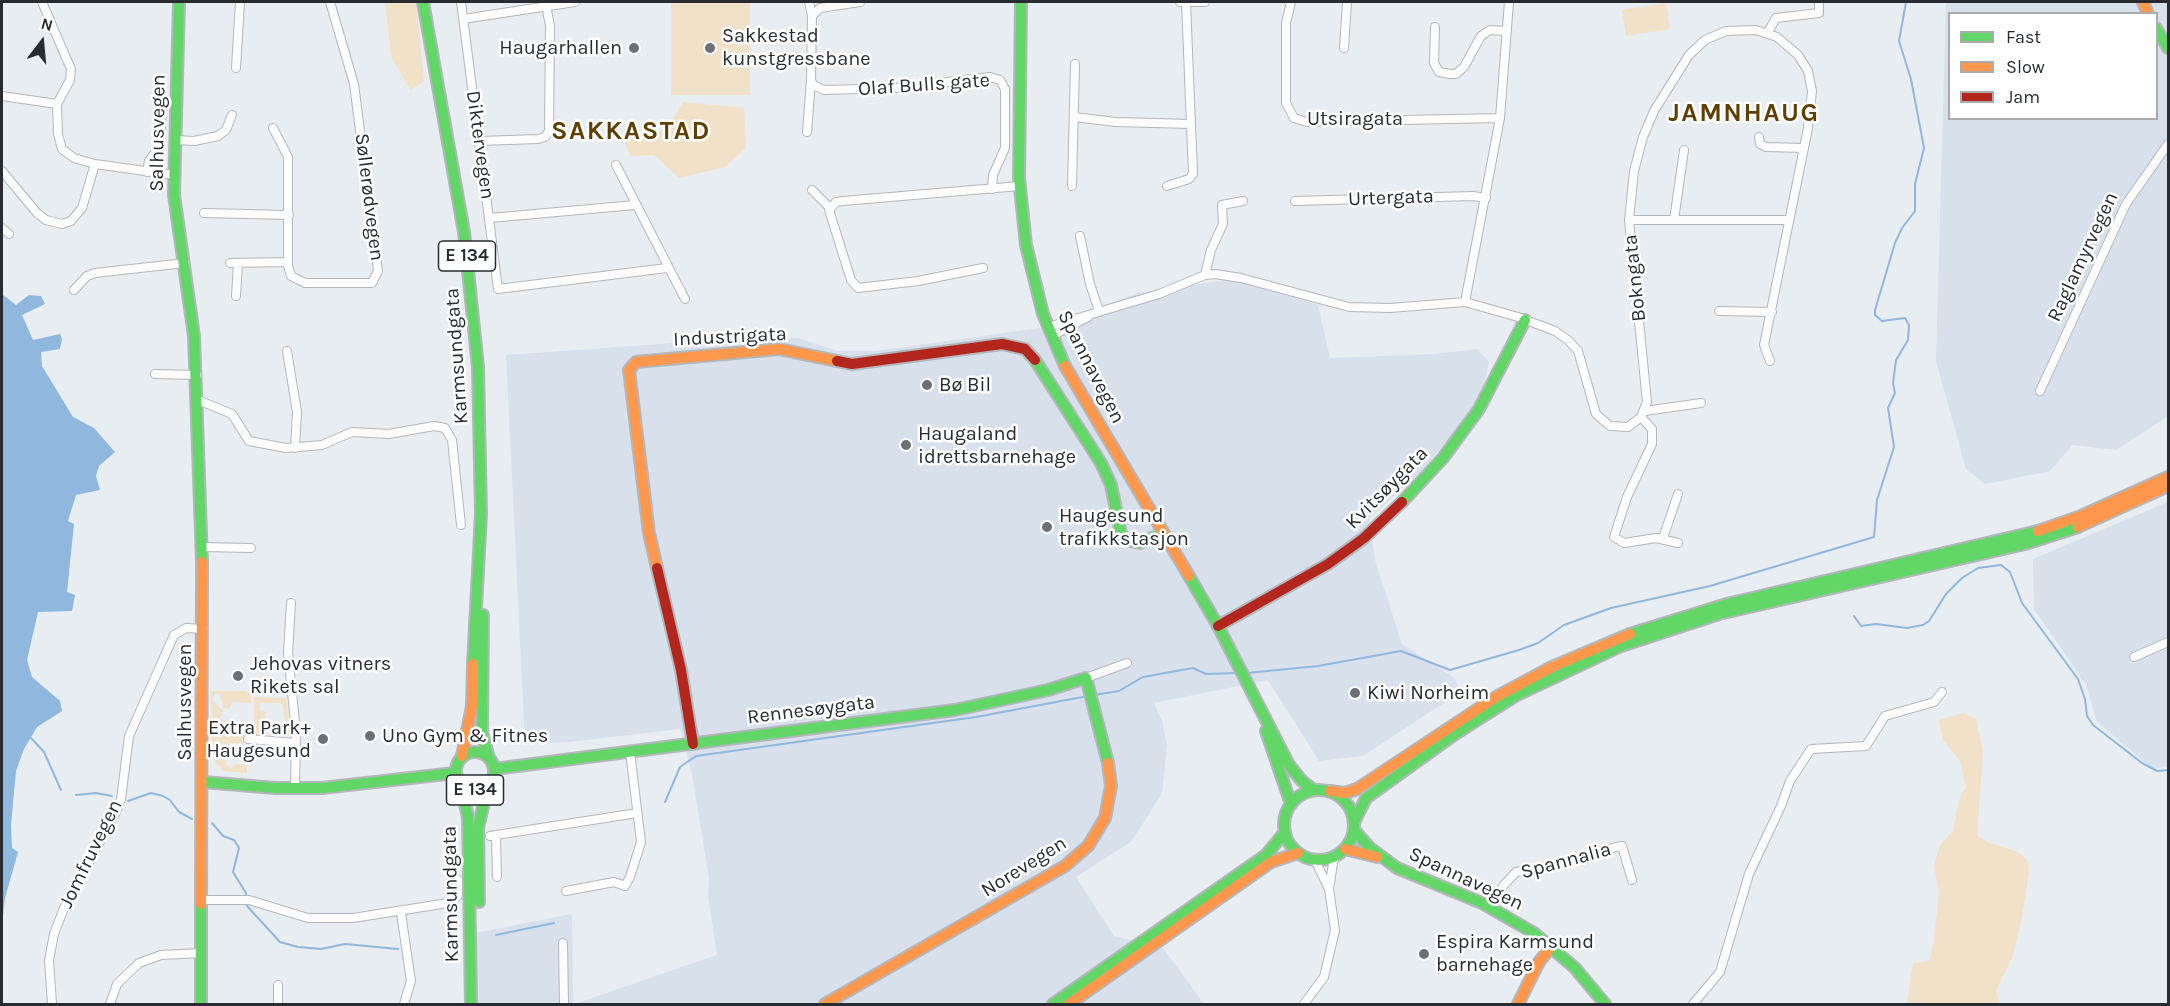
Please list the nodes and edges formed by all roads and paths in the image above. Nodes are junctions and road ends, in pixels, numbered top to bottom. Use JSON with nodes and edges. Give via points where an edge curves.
{"nodes":[{"id":1,"x":42,"y":2,"type":"edge"},
{"id":2,"x":179,"y":2,"type":"edge"},
{"id":3,"x":240,"y":2,"type":"edge"},
{"id":4,"x":330,"y":2,"type":"edge"},
{"id":5,"x":423,"y":2,"type":"edge"},
{"id":6,"x":430,"y":2,"type":"edge"},
{"id":7,"x":461,"y":2,"type":"edge"},
{"id":8,"x":575,"y":2,"type":"edge"},
{"id":9,"x":809,"y":2,"type":"edge"},
{"id":10,"x":860,"y":2,"type":"edge"},
{"id":11,"x":1021,"y":2,"type":"edge"},
{"id":12,"x":1180,"y":2,"type":"edge"},
{"id":13,"x":1186,"y":2,"type":"edge"},
{"id":14,"x":1204,"y":2,"type":"edge"},
{"id":15,"x":1291,"y":2,"type":"edge"},
{"id":16,"x":1347,"y":2,"type":"edge"},
{"id":17,"x":1509,"y":2,"type":"edge"},
{"id":18,"x":1819,"y":2,"type":"edge"},
{"id":19,"x":546,"y":5,"type":"junction"},
{"id":20,"x":812,"y":16,"type":"junction"},
{"id":21,"x":463,"y":19,"type":"junction"},
{"id":22,"x":1435,"y":27,"type":"dead end"},
{"id":23,"x":2158,"y":30,"type":"edge"},
{"id":24,"x":1506,"y":31,"type":"junction"},
{"id":25,"x":1768,"y":32,"type":"junction"},
{"id":26,"x":1344,"y":48,"type":"dead end"},
{"id":27,"x":2169,"y":48,"type":"edge"},
{"id":28,"x":1075,"y":64,"type":"dead end"},
{"id":29,"x":236,"y":68,"type":"dead end"},
{"id":30,"x":811,"y":80,"type":"junction"},
{"id":31,"x":440,"y":89,"type":"junction"},
{"id":32,"x":2,"y":96,"type":"edge"},
{"id":33,"x":57,"y":104,"type":"junction"},
{"id":34,"x":162,"y":105,"type":"dead end"},
{"id":35,"x":232,"y":115,"type":"dead end"},
{"id":36,"x":1074,"y":117,"type":"junction"},
{"id":37,"x":1500,"y":117,"type":"junction"},
{"id":38,"x":1191,"y":124,"type":"junction"},
{"id":39,"x":273,"y":128,"type":"dead end"},
{"id":40,"x":807,"y":132,"type":"dead end"},
{"id":41,"x":1759,"y":137,"type":"dead end"},
{"id":42,"x":176,"y":140,"type":"junction"},
{"id":43,"x":480,"y":141,"type":"junction"},
{"id":44,"x":2169,"y":144,"type":"edge"},
{"id":45,"x":1804,"y":148,"type":"junction"},
{"id":46,"x":1684,"y":150,"type":"dead end"},
{"id":47,"x":95,"y":164,"type":"junction"},
{"id":48,"x":616,"y":165,"type":"dead end"},
{"id":49,"x":2,"y":171,"type":"edge"},
{"id":50,"x":147,"y":172,"type":"junction"},
{"id":51,"x":174,"y":175,"type":"junction"},
{"id":52,"x":1020,"y":186,"type":"junction"},
{"id":53,"x":1072,"y":186,"type":"dead end"},
{"id":54,"x":1167,"y":186,"type":"dead end"},
{"id":55,"x":992,"y":189,"type":"junction"},
{"id":56,"x":812,"y":190,"type":"dead end"},
{"id":57,"x":1486,"y":198,"type":"junction"},
{"id":58,"x":1244,"y":201,"type":"dead end"},
{"id":59,"x":1295,"y":201,"type":"dead end"},
{"id":60,"x":635,"y":205,"type":"junction"},
{"id":61,"x":830,"y":208,"type":"junction"},
{"id":62,"x":204,"y":213,"type":"dead end"},
{"id":63,"x":289,"y":215,"type":"junction"},
{"id":64,"x":490,"y":218,"type":"junction"},
{"id":65,"x":1629,"y":220,"type":"junction"},
{"id":66,"x":1674,"y":220,"type":"junction"},
{"id":67,"x":1789,"y":220,"type":"junction"},
{"id":68,"x":1080,"y":236,"type":"dead end"},
{"id":69,"x":288,"y":262,"type":"junction"},
{"id":70,"x":185,"y":263,"type":"junction"},
{"id":71,"x":667,"y":268,"type":"junction"},
{"id":72,"x":983,"y":268,"type":"dead end"},
{"id":73,"x":1205,"y":275,"type":"junction"},
{"id":74,"x":74,"y":290,"type":"dead end"},
{"id":75,"x":236,"y":296,"type":"dead end"},
{"id":76,"x":685,"y":299,"type":"dead end"},
{"id":77,"x":1465,"y":302,"type":"junction"},
{"id":78,"x":1100,"y":311,"type":"junction"},
{"id":79,"x":1719,"y":311,"type":"dead end"},
{"id":80,"x":1772,"y":312,"type":"junction"},
{"id":81,"x":1525,"y":320,"type":"junction"},
{"id":82,"x":1050,"y":332,"type":"junction"},
{"id":83,"x":287,"y":351,"type":"dead end"},
{"id":84,"x":1770,"y":361,"type":"dead end"},
{"id":85,"x":155,"y":374,"type":"dead end"},
{"id":86,"x":197,"y":375,"type":"junction"},
{"id":87,"x":2040,"y":392,"type":"dead end"},
{"id":88,"x":198,"y":400,"type":"junction"},
{"id":89,"x":1701,"y":403,"type":"dead end"},
{"id":90,"x":1643,"y":414,"type":"junction"},
{"id":91,"x":295,"y":448,"type":"junction"},
{"id":92,"x":2169,"y":477,"type":"edge"},
{"id":93,"x":2169,"y":486,"type":"edge"},
{"id":94,"x":1678,"y":494,"type":"dead end"},
{"id":95,"x":481,"y":514,"type":"junction"},
{"id":96,"x":461,"y":525,"type":"dead end"},
{"id":97,"x":1162,"y":534,"type":"junction"},
{"id":98,"x":1663,"y":538,"type":"junction"},
{"id":99,"x":1678,"y":543,"type":"dead end"},
{"id":100,"x":202,"y":547,"type":"junction"},
{"id":101,"x":251,"y":548,"type":"dead end"},
{"id":102,"x":291,"y":603,"type":"dead end"},
{"id":103,"x":1218,"y":626,"type":"junction"},
{"id":104,"x":203,"y":629,"type":"junction"},
{"id":105,"x":2169,"y":642,"type":"edge"},
{"id":106,"x":2134,"y":657,"type":"dead end"},
{"id":107,"x":1127,"y":663,"type":"dead end"},
{"id":108,"x":1086,"y":678,"type":"junction"},
{"id":109,"x":1942,"y":692,"type":"dead end"},
{"id":110,"x":1261,"y":711,"type":"junction"},
{"id":111,"x":248,"y":739,"type":"dead end"},
{"id":112,"x":296,"y":742,"type":"junction"},
{"id":113,"x":693,"y":744,"type":"junction"},
{"id":114,"x":630,"y":752,"type":"junction"},
{"id":115,"x":462,"y":756,"type":"junction"},
{"id":116,"x":489,"y":758,"type":"junction"},
{"id":117,"x":494,"y":769,"type":"junction"},
{"id":118,"x":458,"y":778,"type":"junction"},
{"id":119,"x":203,"y":782,"type":"junction"},
{"id":120,"x":488,"y":785,"type":"junction"},
{"id":121,"x":295,"y":789,"type":"junction"},
{"id":122,"x":1314,"y":790,"type":"junction"},
{"id":123,"x":1330,"y":791,"type":"junction"},
{"id":124,"x":1291,"y":804,"type":"junction"},
{"id":125,"x":637,"y":813,"type":"junction"},
{"id":126,"x":1355,"y":825,"type":"junction"},
{"id":127,"x":1285,"y":832,"type":"junction"},
{"id":128,"x":1345,"y":849,"type":"junction"},
{"id":129,"x":1298,"y":853,"type":"junction"},
{"id":130,"x":1334,"y":857,"type":"junction"},
{"id":131,"x":1315,"y":860,"type":"junction"},
{"id":132,"x":1388,"y":862,"type":"junction"},
{"id":133,"x":497,"y":877,"type":"dead end"},
{"id":134,"x":458,"y":880,"type":"dead end"},
{"id":135,"x":1632,"y":880,"type":"dead end"},
{"id":136,"x":1329,"y":889,"type":"junction"},
{"id":137,"x":566,"y":891,"type":"dead end"},
{"id":138,"x":202,"y":900,"type":"junction"},
{"id":139,"x":1493,"y":908,"type":"junction"},
{"id":140,"x":401,"y":913,"type":"junction"},
{"id":141,"x":563,"y":943,"type":"dead end"},
{"id":142,"x":1551,"y":947,"type":"junction"},
{"id":143,"x":202,"y":953,"type":"junction"},
{"id":144,"x":278,"y":986,"type":"dead end"},
{"id":145,"x":52,"y":1005,"type":"edge"},
{"id":146,"x":110,"y":1005,"type":"edge"},
{"id":147,"x":201,"y":1005,"type":"edge"},
{"id":148,"x":278,"y":1005,"type":"edge"},
{"id":149,"x":404,"y":1005,"type":"edge"},
{"id":150,"x":471,"y":1005,"type":"edge"},
{"id":151,"x":477,"y":1005,"type":"edge"},
{"id":152,"x":564,"y":1005,"type":"edge"},
{"id":153,"x":825,"y":1005,"type":"edge"},
{"id":154,"x":1053,"y":1005,"type":"edge"},
{"id":155,"x":1069,"y":1005,"type":"edge"},
{"id":156,"x":1304,"y":1005,"type":"edge"},
{"id":157,"x":1518,"y":1005,"type":"edge"},
{"id":158,"x":1605,"y":1005,"type":"edge"},
{"id":159,"x":1693,"y":1005,"type":"edge"}],
"edges":[{"from":1,"to":33,"type":"street","via":[[72,69]]},
{"from":2,"to":42,"type":"main road","name":"Salhusvegen"},
{"from":3,"to":29,"type":"street"},
{"from":4,"to":69,"type":"street","name":"Søllerødvegen","via":[[354,84],[377,276],[367,284],[305,283],[291,276]]},
{"from":5,"to":31,"type":"main road","name":"Karmsundgata","number":"E 134"},
{"from":6,"to":31,"type":"main road","name":"Karmsundgata","number":"E 134","via":[[441,71]]},
{"from":7,"to":21,"type":"street","name":"Diktervegen"},
{"from":8,"to":19,"type":"street"},
{"from":9,"to":20,"type":"street"},
{"from":10,"to":20,"type":"street","via":[[820,8]]},
{"from":11,"to":52,"type":"main road","name":"Spannavegen"},
{"from":12,"to":13,"type":"street"},
{"from":13,"to":14,"type":"street"},
{"from":13,"to":38,"type":"street"},
{"from":15,"to":37,"type":"street","name":"Utsiragata","via":[[1286,23],[1286,103],[1294,118],[1307,122]]},
{"from":16,"to":26,"type":"street"},
{"from":17,"to":24,"type":"street"},
{"from":18,"to":25,"type":"street","via":[[1818,13],[1776,18]]},
{"from":19,"to":21,"type":"street"},
{"from":19,"to":43,"type":"street","via":[[550,26],[549,132],[538,138]]},
{"from":20,"to":30,"type":"street"},
{"from":21,"to":43,"type":"street","name":"Diktervegen"},
{"from":22,"to":24,"type":"street","via":[[1435,67],[1438,72],[1450,74],[1464,67],[1481,36],[1491,30]]},
{"from":23,"to":27,"type":"main road"},
{"from":24,"to":37,"type":"street"},
{"from":25,"to":45,"type":"street","via":[[1789,46],[1808,70],[1812,109]]},
{"from":25,"to":65,"type":"street","name":"Bokngata","via":[[1726,31],[1705,40],[1689,55],[1654,111],[1643,137],[1634,171]]},
{"from":28,"to":36,"type":"street"},
{"from":30,"to":40,"type":"street"},
{"from":30,"to":55,"type":"street","name":"Olaf Bulls gate","via":[[824,90],[1000,80],[1005,89],[1005,148],[993,175]]},
{"from":31,"to":95,"type":"main road","name":"Karmsundgata","number":"E 134","via":[[475,323]]},
{"from":32,"to":33,"type":"street"},
{"from":33,"to":47,"type":"street","via":[[62,149],[74,158]]},
{"from":34,"to":50,"type":"street","via":[[160,146],[149,161]]},
{"from":35,"to":42,"type":"street","via":[[226,130],[218,136]]},
{"from":36,"to":38,"type":"street","via":[[1116,123]]},
{"from":36,"to":53,"type":"street"},
{"from":37,"to":57,"type":"street"},
{"from":38,"to":54,"type":"street","via":[[1193,174]]},
{"from":39,"to":63,"type":"street","via":[[288,157]]},
{"from":41,"to":45,"type":"street","via":[[1760,144],[1766,147]]},
{"from":42,"to":51,"type":"main road","name":"Salhusvegen"},
{"from":43,"to":64,"type":"street","name":"Diktervegen"},
{"from":44,"to":87,"type":"street","name":"Raglamyrvegen","via":[[2126,204]]},
{"from":45,"to":67,"type":"street"},
{"from":46,"to":66,"type":"street"},
{"from":47,"to":49,"type":"street","via":[[82,208],[71,221],[62,224],[46,220],[38,213]]},
{"from":47,"to":50,"type":"street"},
{"from":48,"to":60,"type":"street"},
{"from":50,"to":51,"type":"street"},
{"from":51,"to":70,"type":"main road","name":"Salhusvegen"},
{"from":52,"to":55,"type":"street"},
{"from":52,"to":82,"type":"main road","name":"Spannavegen","via":[[1033,278]]},
{"from":55,"to":61,"type":"street","via":[[843,201]]},
{"from":56,"to":61,"type":"street"},
{"from":57,"to":59,"type":"street","name":"Urtergata"},
{"from":57,"to":77,"type":"street"},
{"from":58,"to":73,"type":"street","via":[[1222,205],[1223,224]]},
{"from":60,"to":64,"type":"street"},
{"from":60,"to":71,"type":"street"},
{"from":61,"to":72,"type":"street","via":[[851,280],[858,288]]},
{"from":62,"to":63,"type":"street"},
{"from":63,"to":69,"type":"street"},
{"from":64,"to":71,"type":"street","name":"Diktervegen","via":[[498,289]]},
{"from":65,"to":66,"type":"street"},
{"from":65,"to":90,"type":"street","name":"Bokngata","via":[[1647,393]]},
{"from":66,"to":67,"type":"street"},
{"from":67,"to":80,"type":"street"},
{"from":68,"to":78,"type":"street"},
{"from":69,"to":75,"type":"street","via":[[234,263]]},
{"from":70,"to":74,"type":"street","via":[[95,273]]},
{"from":70,"to":86,"type":"main road","name":"Salhusvegen"},
{"from":71,"to":76,"type":"street"},
{"from":73,"to":77,"type":"street","via":[[1242,278],[1350,307]]},
{"from":73,"to":78,"type":"street","via":[[1159,294]]},
{"from":77,"to":81,"type":"street"},
{"from":78,"to":82,"type":"street"},
{"from":79,"to":80,"type":"street"},
{"from":80,"to":84,"type":"street","via":[[1764,345]]},
{"from":81,"to":90,"type":"street","via":[[1555,331],[1578,351],[1593,406],[1602,422],[1628,427]]},
{"from":81,"to":103,"type":"main road","name":"Kvitsøygata","via":[[1479,409],[1443,458],[1395,510],[1328,564]]},
{"from":82,"to":97,"type":"main road","name":"Spannavegen"},
{"from":83,"to":91,"type":"street","via":[[297,412]]},
{"from":85,"to":86,"type":"street"},
{"from":86,"to":88,"type":"main road","name":"Salhusvegen"},
{"from":88,"to":91,"type":"street","via":[[232,414],[249,441]]},
{"from":88,"to":100,"type":"main road","name":"Salhusvegen"},
{"from":89,"to":90,"type":"street"},
{"from":90,"to":98,"type":"street","via":[[1652,429],[1652,444],[1627,497],[1614,537],[1624,543]]},
{"from":91,"to":96,"type":"street","via":[[313,447],[352,432],[389,434],[434,426],[445,428],[452,440]]},
{"from":92,"to":123,"type":"main road","via":[[2034,534],[1718,606],[1617,638],[1496,697],[1357,789],[1345,793]]},
{"from":93,"to":126,"type":"main road","via":[[2071,530],[2025,544],[1719,614],[1621,646],[1524,691],[1455,734],[1366,798]]},
{"from":94,"to":98,"type":"street"},
{"from":95,"to":115,"type":"main road","name":"Karmsundgata","number":"E 134","via":[[472,706]]},
{"from":95,"to":116,"type":"main road","name":"Karmsundgata","number":"E 134","via":[[482,733]]},
{"from":97,"to":103,"type":"main road","name":"Spannavegen"},
{"from":97,"to":113,"type":"main road","name":"Industrigata","via":[[1140,543],[1122,539],[1111,485],[1101,463],[1039,365],[1015,345],[852,364],[779,349],[636,362],[629,376],[649,533],[681,670]]},
{"from":98,"to":99,"type":"street"},
{"from":100,"to":101,"type":"street"},
{"from":100,"to":104,"type":"main road","name":"Salhusvegen"},
{"from":102,"to":112,"type":"street","via":[[288,653]]},
{"from":103,"to":110,"type":"main road","name":"Spannavegen"},
{"from":104,"to":119,"type":"main road","name":"Salhusvegen"},
{"from":104,"to":145,"type":"street","name":"Jomfruvegen","via":[[186,628],[174,635],[129,736],[121,800],[54,934],[49,960]]},
{"from":105,"to":106,"type":"street"},
{"from":107,"to":108,"type":"street","name":"Rennesøygata"},
{"from":108,"to":113,"type":"main road","name":"Rennesøygata","via":[[956,710]]},
{"from":108,"to":153,"type":"main road","name":"Norevegen","via":[[1111,786],[1105,818],[1088,846],[1065,866]]},
{"from":109,"to":159,"type":"street","via":[[1934,702],[1885,716],[1866,746],[1811,749],[1790,781],[1753,864],[1720,972]]},
{"from":110,"to":122,"type":"main road","via":[[1295,774]]},
{"from":110,"to":124,"type":"main road"},
{"from":111,"to":112,"type":"street"},
{"from":112,"to":121,"type":"street"},
{"from":113,"to":114,"type":"main road","name":"Rennesøygata"},
{"from":114,"to":117,"type":"main road","name":"Rennesøygata"},
{"from":114,"to":125,"type":"street"},
{"from":115,"to":116,"type":"main road","number":"E 134","via":[[478,752]]},
{"from":115,"to":118,"type":"main road","number":"E 134","via":[[457,762]]},
{"from":116,"to":117,"type":"main road","number":"E 134"},
{"from":117,"to":120,"type":"main road","number":"E 134"},
{"from":118,"to":120,"type":"main road","number":"E 134","via":[[475,790]]},
{"from":118,"to":121,"type":"main road"},
{"from":118,"to":150,"type":"main road","name":"Karmsundgata","number":"E 134","via":[[468,817]]},
{"from":119,"to":121,"type":"main road"},
{"from":119,"to":138,"type":"main road","name":"Salhusvegen"},
{"from":120,"to":151,"type":"main road","name":"Karmsundgata","number":"E 134","via":[[478,828]]},
{"from":122,"to":123,"type":"main road"},
{"from":122,"to":124,"type":"main road","via":[[1298,796]]},
{"from":123,"to":126,"type":"main road","via":[[1347,802]]},
{"from":124,"to":127,"type":"main road"},
{"from":125,"to":133,"type":"street","via":[[493,836]]},
{"from":125,"to":137,"type":"street","via":[[640,846],[625,886],[614,882]]},
{"from":126,"to":128,"type":"main road"},
{"from":126,"to":132,"type":"main road","name":"Spannavegen"},
{"from":127,"to":129,"type":"main road"},
{"from":127,"to":154,"type":"main road","via":[[1266,855]]},
{"from":128,"to":130,"type":"main road"},
{"from":128,"to":132,"type":"main road","name":"Spannavegen"},
{"from":129,"to":131,"type":"main road"},
{"from":129,"to":155,"type":"main road","via":[[1271,862]]},
{"from":130,"to":131,"type":"main road"},
{"from":130,"to":136,"type":"street"},
{"from":131,"to":136,"type":"street"},
{"from":132,"to":139,"type":"main road","name":"Spannavegen","via":[[1423,881]]},
{"from":134,"to":140,"type":"street","via":[[455,901]]},
{"from":135,"to":139,"type":"street","name":"Spannalia","via":[[1622,846],[1616,847],[1516,872],[1503,886]]},
{"from":136,"to":156,"type":"street","via":[[1335,930],[1333,948],[1324,978]]},
{"from":138,"to":140,"type":"street","via":[[256,901],[319,919]]},
{"from":138,"to":143,"type":"main road","name":"Salhusvegen"},
{"from":139,"to":142,"type":"main road","name":"Spannavegen"},
{"from":140,"to":149,"type":"street","via":[[411,981]]},
{"from":141,"to":152,"type":"street"},
{"from":142,"to":157,"type":"main road","via":[[1539,962]]},
{"from":142,"to":158,"type":"main road","name":"Spannavegen","via":[[1575,968]]},
{"from":143,"to":146,"type":"street","via":[[161,955],[139,963],[117,984]]},
{"from":143,"to":147,"type":"main road","name":"Salhusvegen"},
{"from":144,"to":148,"type":"street"}]}
